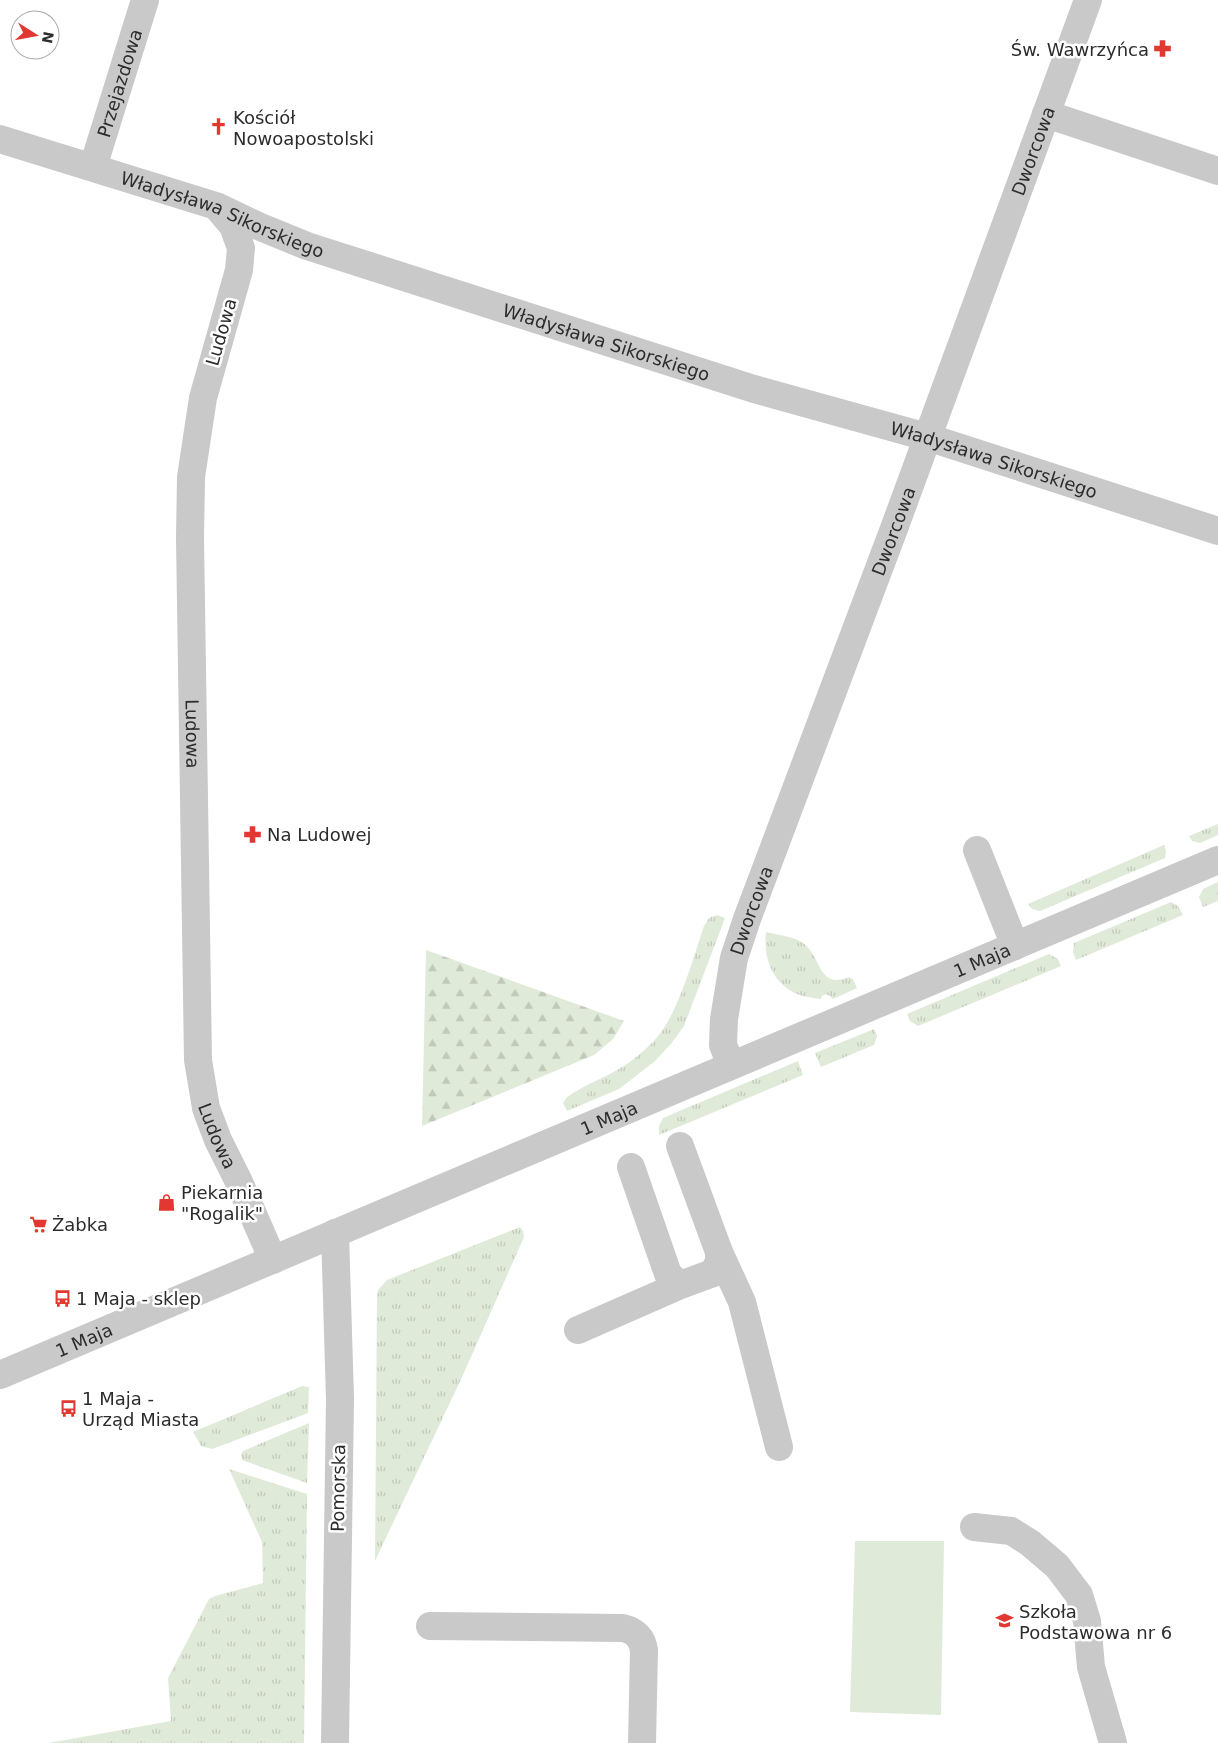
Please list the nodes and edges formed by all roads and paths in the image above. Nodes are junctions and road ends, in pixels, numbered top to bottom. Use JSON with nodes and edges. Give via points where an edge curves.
{"nodes":[{"id":1,"x":145,"y":0,"type":"edge"},
{"id":2,"x":1088,"y":0,"type":"edge"},
{"id":3,"x":1046,"y":114,"type":"junction"},
{"id":4,"x":0,"y":139,"type":"edge"},
{"id":5,"x":93,"y":167,"type":"junction"},
{"id":6,"x":1218,"y":171,"type":"edge"},
{"id":7,"x":216,"y":206,"type":"junction"},
{"id":8,"x":927,"y":437,"type":"junction"},
{"id":9,"x":1217,"y":529,"type":"edge"},
{"id":10,"x":977,"y":850,"type":"dead end"},
{"id":11,"x":1218,"y":860,"type":"edge"},
{"id":12,"x":1015,"y":946,"type":"junction"},
{"id":13,"x":731,"y":1065,"type":"junction"},
{"id":14,"x":680,"y":1146,"type":"dead end"},
{"id":15,"x":631,"y":1167,"type":"dead end"},
{"id":16,"x":335,"y":1233,"type":"junction"},
{"id":17,"x":719,"y":1252,"type":"junction"},
{"id":18,"x":273,"y":1260,"type":"junction"},
{"id":19,"x":683,"y":1284,"type":"junction"},
{"id":20,"x":578,"y":1330,"type":"dead end"},
{"id":21,"x":0,"y":1375,"type":"edge"},
{"id":22,"x":779,"y":1447,"type":"dead end"},
{"id":23,"x":974,"y":1527,"type":"dead end"},
{"id":24,"x":430,"y":1626,"type":"dead end"},
{"id":25,"x":335,"y":1743,"type":"edge"},
{"id":26,"x":642,"y":1743,"type":"edge"},
{"id":27,"x":1113,"y":1743,"type":"edge"}],
"edges":[{"from":1,"to":5,"type":"street","name":"Przejazdowa"},
{"from":2,"to":3,"type":"street","name":"Dworcowa"},
{"from":3,"to":6,"type":"street"},
{"from":3,"to":8,"type":"street","name":"Dworcowa"},
{"from":4,"to":5,"type":"street","name":"Władysława Sikorskiego"},
{"from":5,"to":7,"type":"street","name":"Władysława Sikorskiego"},
{"from":7,"to":8,"type":"street","name":"Władysława Sikorskiego","via":[[307,246],[754,389]]},
{"from":7,"to":18,"type":"street","name":"Ludowa","via":[[233,226],[241,248],[238,270],[202,398],[191,477],[198,1060],[206,1108],[218,1140]]},
{"from":8,"to":9,"type":"street","name":"Władysława Sikorskiego"},
{"from":8,"to":13,"type":"street","name":"Dworcowa","via":[[756,889],[734,958],[723,1046]]},
{"from":10,"to":12,"type":"street"},
{"from":11,"to":12,"type":"street","name":"1 Maja"},
{"from":12,"to":13,"type":"street","name":"1 Maja"},
{"from":13,"to":16,"type":"street","name":"1 Maja"},
{"from":14,"to":17,"type":"street"},
{"from":15,"to":19,"type":"street","via":[[668,1274]]},
{"from":16,"to":18,"type":"street","name":"1 Maja"},
{"from":16,"to":25,"type":"street","name":"Pomorska","via":[[340,1399]]},
{"from":17,"to":19,"type":"street","via":[[719,1262],[713,1273]]},
{"from":17,"to":22,"type":"street","via":[[742,1302]]},
{"from":18,"to":21,"type":"street","name":"1 Maja"},
{"from":19,"to":20,"type":"street"},
{"from":23,"to":27,"type":"street","via":[[1011,1531],[1030,1543],[1058,1566],[1079,1595],[1087,1621],[1092,1667]]},
{"from":24,"to":26,"type":"street","via":[[631,1630],[642,1641],[644,1650]]}]}
